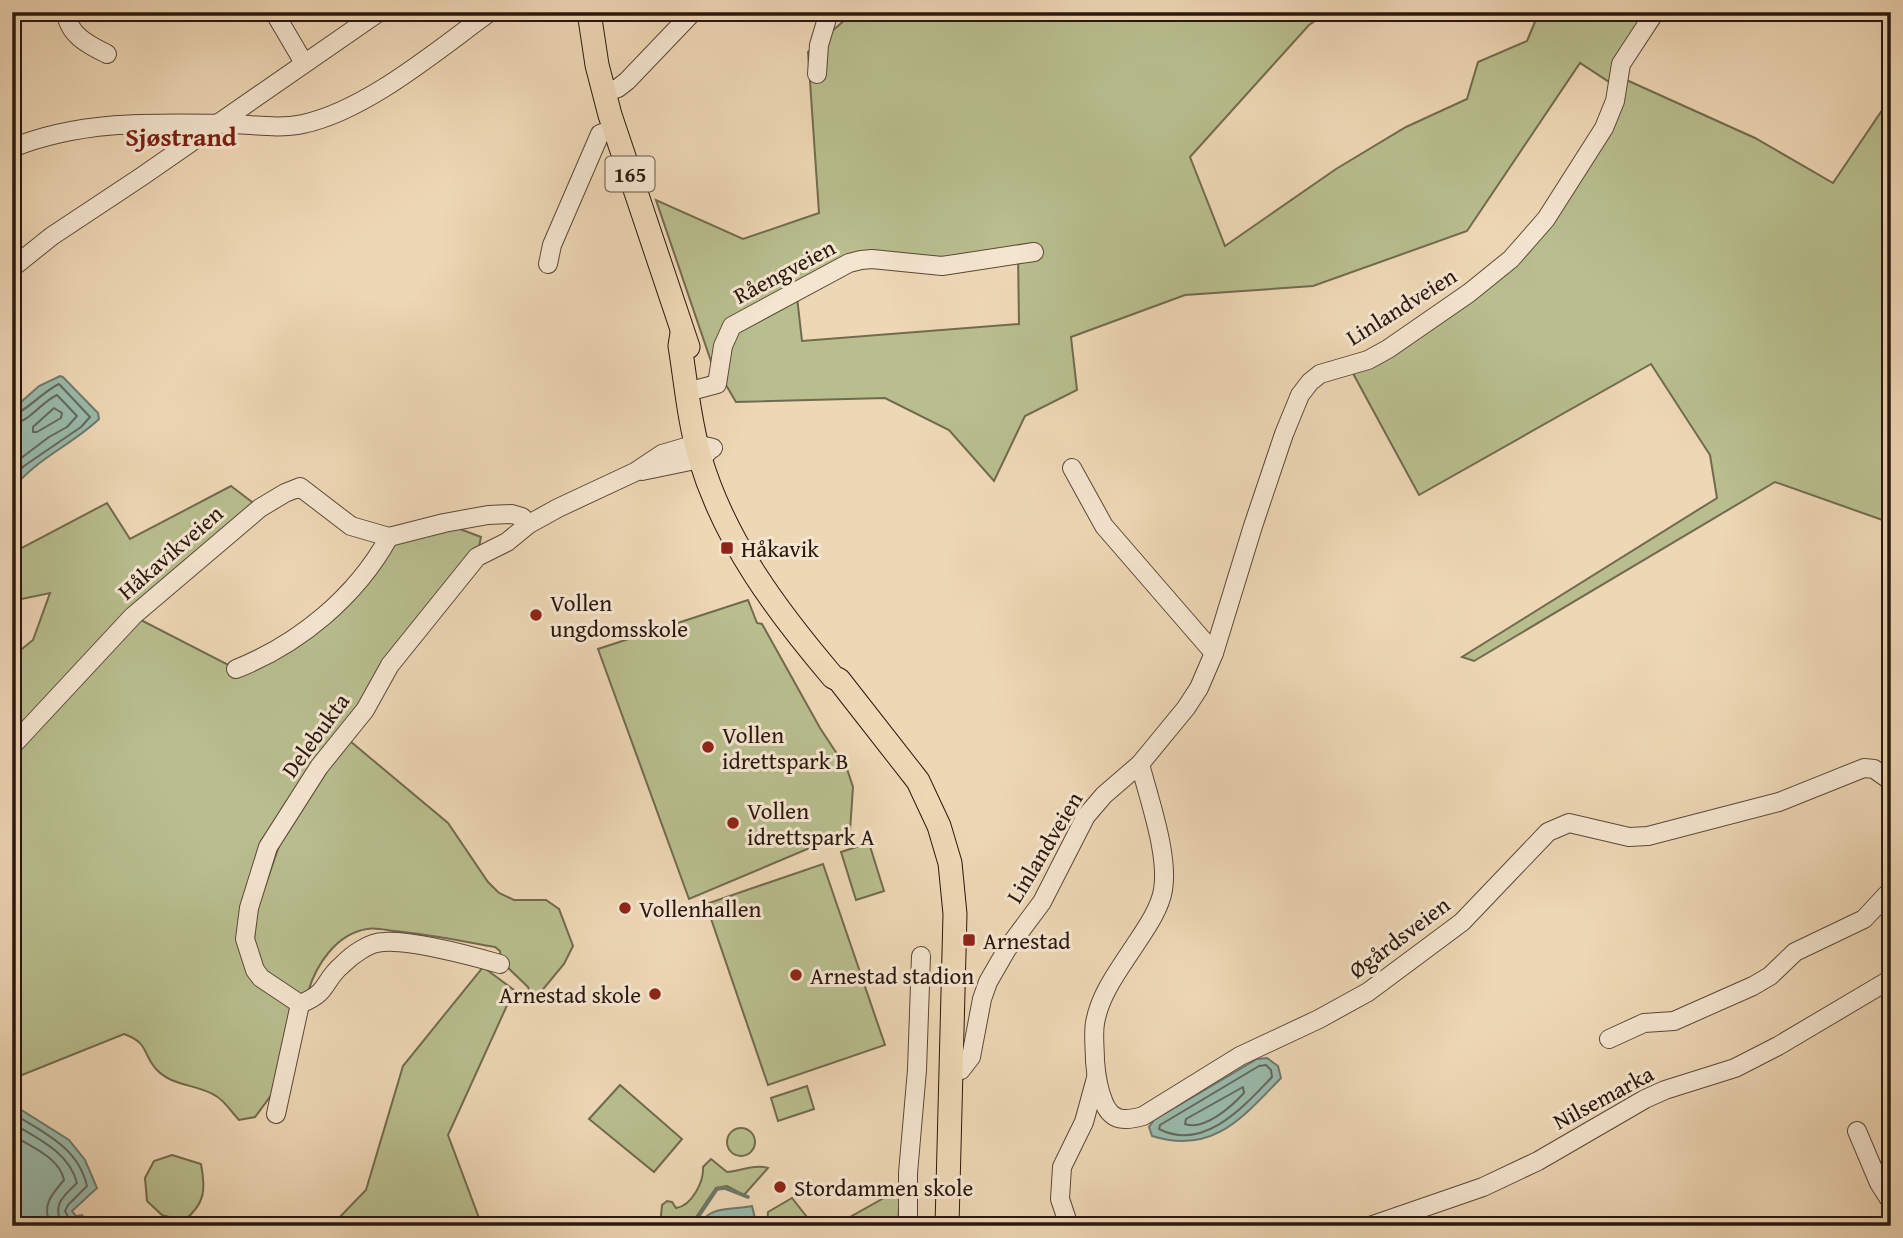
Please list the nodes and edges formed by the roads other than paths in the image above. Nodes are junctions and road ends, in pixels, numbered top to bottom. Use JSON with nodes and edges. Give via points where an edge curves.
{"nodes":[{"id":1,"x":66,"y":12,"type":"edge"},
{"id":2,"x":274,"y":12,"type":"edge"},
{"id":3,"x":379,"y":12,"type":"edge"},
{"id":4,"x":490,"y":12,"type":"edge"},
{"id":5,"x":589,"y":12,"type":"edge"},
{"id":6,"x":693,"y":12,"type":"edge"},
{"id":7,"x":829,"y":12,"type":"edge"},
{"id":8,"x":1655,"y":12,"type":"edge"},
{"id":9,"x":107,"y":54,"type":"dead end"},
{"id":10,"x":304,"y":63,"type":"junction"},
{"id":11,"x":817,"y":74,"type":"dead end"},
{"id":12,"x":603,"y":93,"type":"junction"},
{"id":13,"x":216,"y":124,"type":"junction"},
{"id":14,"x":614,"y":129,"type":"junction"},
{"id":15,"x":12,"y":148,"type":"edge"},
{"id":16,"x":1034,"y":252,"type":"dead end"},
{"id":17,"x":548,"y":264,"type":"dead end"},
{"id":18,"x":12,"y":268,"type":"edge"},
{"id":19,"x":693,"y":391,"type":"junction"},
{"id":20,"x":703,"y":450,"type":"junction"},
{"id":21,"x":1072,"y":468,"type":"dead end"},
{"id":22,"x":529,"y":524,"type":"junction"},
{"id":23,"x":389,"y":537,"type":"junction"},
{"id":24,"x":1214,"y":653,"type":"junction"},
{"id":25,"x":236,"y":669,"type":"dead end"},
{"id":26,"x":12,"y":746,"type":"edge"},
{"id":27,"x":1140,"y":764,"type":"junction"},
{"id":28,"x":1891,"y":781,"type":"edge"},
{"id":29,"x":1891,"y":890,"type":"edge"},
{"id":30,"x":921,"y":956,"type":"dead end"},
{"id":31,"x":500,"y":964,"type":"dead end"},
{"id":32,"x":1891,"y":979,"type":"edge"},
{"id":33,"x":300,"y":1004,"type":"junction"},
{"id":34,"x":1609,"y":1039,"type":"dead end"},
{"id":35,"x":950,"y":1070,"type":"junction"},
{"id":36,"x":1096,"y":1078,"type":"junction"},
{"id":37,"x":276,"y":1114,"type":"dead end"},
{"id":38,"x":1857,"y":1131,"type":"dead end"},
{"id":39,"x":1891,"y":1202,"type":"edge"},
{"id":40,"x":908,"y":1226,"type":"edge"},
{"id":41,"x":947,"y":1226,"type":"edge"},
{"id":42,"x":1069,"y":1226,"type":"edge"},
{"id":43,"x":1370,"y":1226,"type":"edge"}],
"edges":[{"from":1,"to":9,"type":"street","via":[[71,28],[84,43]]},
{"from":2,"to":10,"type":"street"},
{"from":3,"to":10,"type":"street"},
{"from":4,"to":13,"type":"street","via":[[368,98],[342,111],[286,127]]},
{"from":5,"to":12,"type":"main road","number":"165"},
{"from":6,"to":12,"type":"street","via":[[627,81]]},
{"from":7,"to":11,"type":"street","via":[[819,45]]},
{"from":8,"to":24,"type":"street","name":"Linlandveien","via":[[1621,64],[1615,102],[1604,128],[1546,219],[1511,258],[1388,349],[1320,374],[1300,395]]},
{"from":10,"to":13,"type":"street"},
{"from":12,"to":14,"type":"main road","number":"165"},
{"from":13,"to":15,"type":"street","via":[[80,128]]},
{"from":13,"to":18,"type":"street"},
{"from":14,"to":17,"type":"street","via":[[600,134]]},
{"from":14,"to":19,"type":"main road","number":"165","via":[[669,285]]},
{"from":16,"to":19,"type":"street","name":"Råengveien","via":[[942,266],[872,259],[849,263],[732,326],[723,346],[718,384]]},
{"from":19,"to":20,"type":"main road","number":"165"},
{"from":20,"to":22,"type":"street","via":[[663,454]]},
{"from":20,"to":35,"type":"main road","number":"165","via":[[720,513],[761,586],[918,781],[934,812],[946,848],[955,914]]},
{"from":21,"to":24,"type":"street","via":[[1104,526]]},
{"from":22,"to":23,"type":"street","via":[[512,514],[488,515]]},
{"from":22,"to":33,"type":"street","name":"Delebukta","via":[[477,557],[390,665],[365,710],[319,767],[268,847],[249,908],[245,939],[261,978]]},
{"from":23,"to":25,"type":"street","via":[[348,594],[287,645]]},
{"from":23,"to":26,"type":"street","name":"Håkavikveien","via":[[351,526],[300,487],[285,493],[251,515],[133,616]]},
{"from":24,"to":27,"type":"street","name":"Linlandveien","via":[[1186,708]]},
{"from":27,"to":35,"type":"street","name":"Linlandveien","via":[[1086,816],[1042,902],[988,982],[969,1062],[961,1070]]},
{"from":27,"to":36,"type":"street","via":[[1166,870],[1158,905],[1101,1004],[1095,1023]]},
{"from":28,"to":36,"type":"street","name":"Øgårdsveien","via":[[1864,768],[1779,802],[1648,836],[1629,837],[1580,824],[1560,826],[1536,842],[1462,922],[1377,985],[1240,1056],[1143,1116],[1117,1119],[1107,1110]]},
{"from":29,"to":34,"type":"street","via":[[1864,919],[1795,953],[1763,981],[1674,1021],[1644,1023]]},
{"from":30,"to":40,"type":"street"},
{"from":31,"to":33,"type":"street","via":[[384,942],[340,966],[319,995]]},
{"from":32,"to":43,"type":"street","name":"Nilsemarka","via":[[1735,1068],[1645,1099],[1483,1187]]},
{"from":33,"to":37,"type":"street"},
{"from":35,"to":41,"type":"main road","number":"165"},
{"from":36,"to":42,"type":"street","via":[[1083,1124],[1062,1167],[1060,1199]]},
{"from":38,"to":39,"type":"street"}]}
